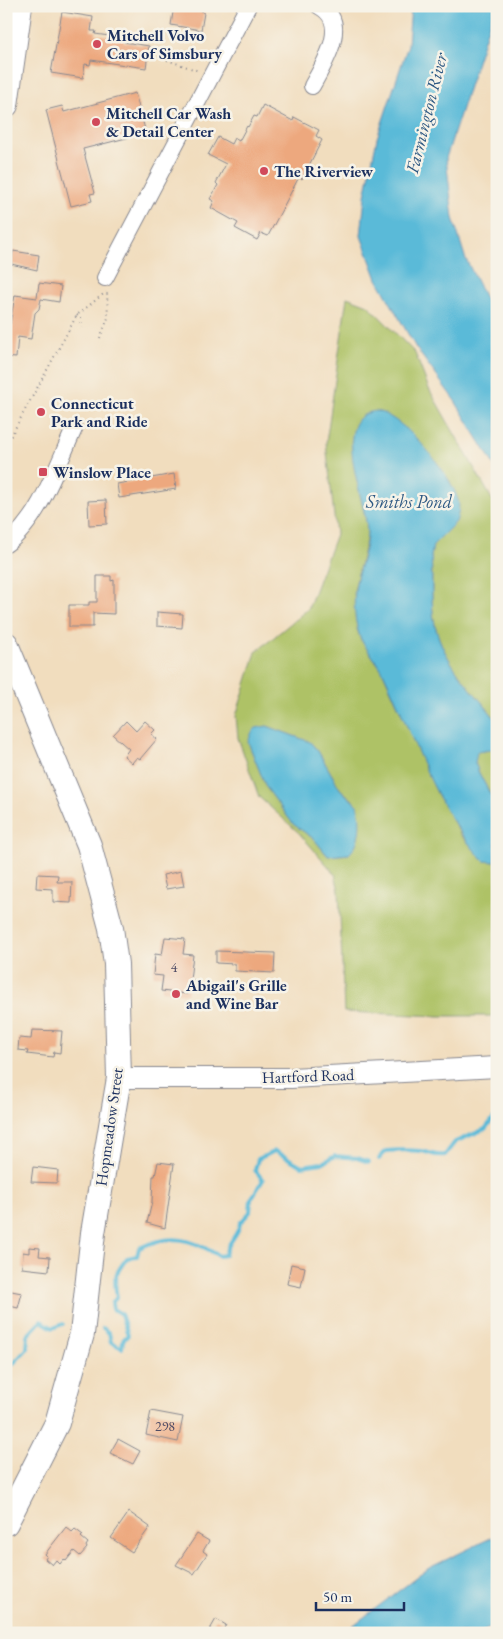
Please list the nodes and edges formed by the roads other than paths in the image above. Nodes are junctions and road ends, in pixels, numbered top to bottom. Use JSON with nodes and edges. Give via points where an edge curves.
{"nodes":[{"id":1,"x":20,"y":6,"type":"edge"},
{"id":2,"x":248,"y":6,"type":"edge"},
{"id":3,"x":319,"y":6,"type":"edge"},
{"id":4,"x":312,"y":86,"type":"dead end"},
{"id":5,"x":6,"y":105,"type":"edge"},
{"id":6,"x":105,"y":278,"type":"road end"},
{"id":7,"x":74,"y":429,"type":"dead end"},
{"id":8,"x":6,"y":544,"type":"edge"},
{"id":9,"x":6,"y":644,"type":"edge"},
{"id":10,"x":497,"y":1067,"type":"edge"},
{"id":11,"x":118,"y":1078,"type":"junction"},
{"id":12,"x":6,"y":1523,"type":"edge"}],
"edges":[{"from":1,"to":5,"type":"highway"},
{"from":2,"to":6,"type":"street"},
{"from":3,"to":4,"type":"street","via":[[333,19],[334,37]]},
{"from":7,"to":8,"type":"street","via":[[42,498],[26,524]]},
{"from":9,"to":11,"type":"highway","name":"Hopmeadow Street","via":[[89,845],[111,928],[116,964]]},
{"from":10,"to":11,"type":"main road","name":"Hartford Road","via":[[291,1078]]},
{"from":11,"to":12,"type":"highway","name":"Hopmeadow Street","via":[[93,1232],[82,1334],[57,1423]]}]}
